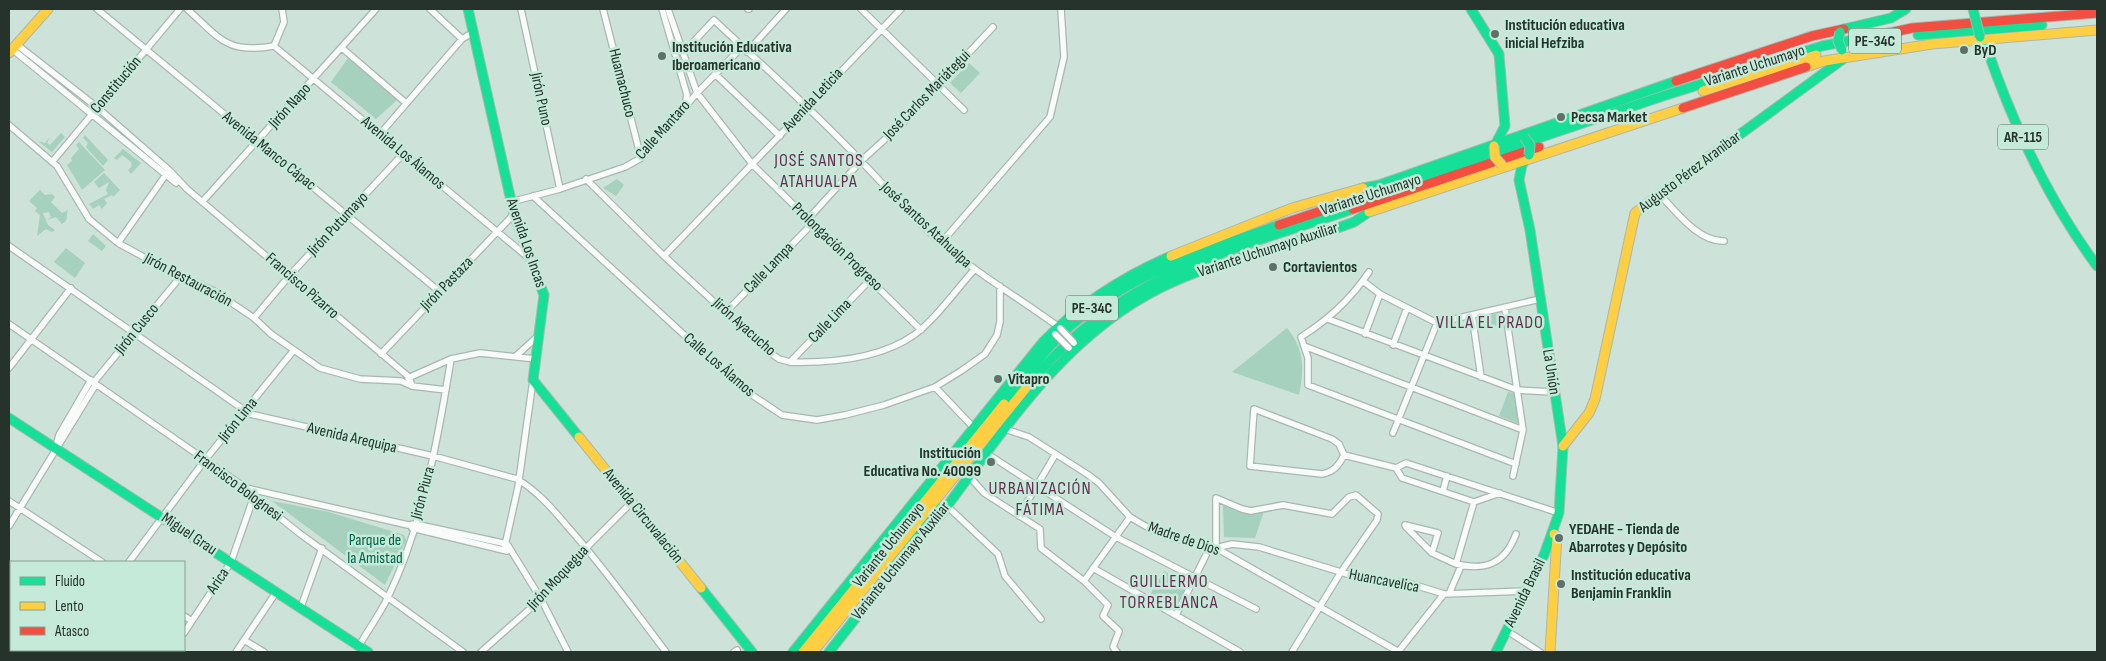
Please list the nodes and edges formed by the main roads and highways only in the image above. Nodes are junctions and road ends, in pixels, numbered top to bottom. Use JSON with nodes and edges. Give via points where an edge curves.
{"nodes":[{"id":1,"x":48,"y":9,"type":"edge"},
{"id":2,"x":468,"y":9,"type":"edge"},
{"id":3,"x":1471,"y":9,"type":"edge"},
{"id":4,"x":1906,"y":9,"type":"edge"},
{"id":5,"x":1973,"y":9,"type":"edge"},
{"id":6,"x":1978,"y":9,"type":"edge"},
{"id":7,"x":2097,"y":13,"type":"edge"},
{"id":8,"x":2097,"y":21,"type":"edge"},
{"id":9,"x":1841,"y":30,"type":"junction"},
{"id":10,"x":2097,"y":30,"type":"edge"},
{"id":11,"x":1983,"y":38,"type":"junction"},
{"id":12,"x":12,"y":48,"type":"edge"},
{"id":13,"x":1844,"y":53,"type":"junction"},
{"id":14,"x":1505,"y":118,"type":"junction"},
{"id":15,"x":1523,"y":136,"type":"junction"},
{"id":16,"x":1494,"y":146,"type":"junction"},
{"id":17,"x":1528,"y":157,"type":"junction"},
{"id":18,"x":1503,"y":166,"type":"junction"},
{"id":19,"x":1519,"y":180,"type":"junction"},
{"id":20,"x":1380,"y":185,"type":"junction"},
{"id":21,"x":1373,"y":210,"type":"junction"},
{"id":22,"x":1244,"y":238,"type":"junction"},
{"id":23,"x":1224,"y":254,"type":"junction"},
{"id":24,"x":2097,"y":266,"type":"edge"},
{"id":25,"x":1055,"y":329,"type":"joint"},
{"id":26,"x":533,"y":380,"type":"joint"},
{"id":27,"x":9,"y":418,"type":"edge"},
{"id":28,"x":1563,"y":446,"type":"junction"},
{"id":29,"x":958,"y":474,"type":"junction"},
{"id":30,"x":1554,"y":534,"type":"junction"},
{"id":31,"x":877,"y":590,"type":"junction"},
{"id":32,"x":356,"y":648,"type":"edge"},
{"id":33,"x":368,"y":652,"type":"edge"},
{"id":34,"x":752,"y":652,"type":"edge"},
{"id":35,"x":793,"y":652,"type":"edge"},
{"id":36,"x":803,"y":652,"type":"edge"},
{"id":37,"x":813,"y":652,"type":"edge"},
{"id":38,"x":829,"y":652,"type":"edge"},
{"id":39,"x":1496,"y":652,"type":"edge"},
{"id":40,"x":1550,"y":652,"type":"edge"}],
"edges":[{"from":1,"to":12,"type":"main road"},
{"from":2,"to":26,"type":"main road","name":"Avenida Los Incas","via":[[510,202],[544,295]]},
{"from":3,"to":14,"type":"main road","via":[[1498,54]]},
{"from":4,"to":9,"type":"main road","via":[[1892,18]]},
{"from":5,"to":11,"type":"main road","bridge":true},
{"from":6,"to":11,"type":"main road"},
{"from":7,"to":22,"type":"main road","name":"Variante Uchumayo","number":"PE-34C","via":[[1912,28],[1822,46],[1663,96]]},
{"from":8,"to":23,"type":"main road","name":"Variante Uchumayo","number":"PE-34C","via":[[1914,35],[1820,54],[1661,104]]},
{"from":9,"to":13,"type":"main road","bridge":true,"via":[[1838,42]]},
{"from":9,"to":15,"type":"main road","name":"Variante Uchumayo Auxiliar","via":[[1647,91]]},
{"from":10,"to":11,"type":"main road"},
{"from":11,"to":13,"type":"main road"},
{"from":11,"to":24,"type":"main road","number":"AR-115","via":[[2003,97],[2071,231]]},
{"from":13,"to":17,"type":"main road","name":"Variante Uchumayo Auxiliar"},
{"from":13,"to":28,"type":"main road","name":"Augusto Pérez Aranibar","via":[[1713,153],[1689,176],[1638,210],[1595,399]]},
{"from":14,"to":15,"type":"main road","via":[[1510,130]]},
{"from":14,"to":16,"type":"main road","via":[[1503,133]]},
{"from":15,"to":16,"type":"main road","name":"Variante Uchumayo Auxiliar"},
{"from":15,"to":17,"type":"main road","bridge":true,"via":[[1530,145]]},
{"from":16,"to":18,"type":"main road","bridge":true,"via":[[1495,157]]},
{"from":16,"to":20,"type":"main road","name":"Variante Uchumayo Auxiliar"},
{"from":17,"to":18,"type":"main road","name":"Variante Uchumayo Auxiliar"},
{"from":17,"to":19,"type":"main road","name":"La Unión","via":[[1519,172]]},
{"from":18,"to":19,"type":"main road"},
{"from":18,"to":21,"type":"main road","name":"Variante Uchumayo Auxiliar"},
{"from":19,"to":28,"type":"main road","name":"La Unión"},
{"from":20,"to":22,"type":"main road","via":[[1268,224]]},
{"from":20,"to":25,"type":"main road","name":"Variante Uchumayo Auxiliar","via":[[1340,192],[1158,260],[1113,284]]},
{"from":21,"to":23,"type":"main road","via":[[1265,247]]},
{"from":21,"to":31,"type":"main road","name":"Variante Uchumayo Auxiliar","via":[[1354,222],[1159,288],[1121,310],[1072,347],[986,452],[905,560]]},
{"from":22,"to":36,"type":"main road","name":"Variante Uchumayo","number":"PE-34C","via":[[1191,255],[1147,274],[1120,288],[1073,323],[1043,354]]},
{"from":23,"to":29,"type":"main road","name":"Variante Uchumayo","number":"PE-34C","via":[[1152,280],[1091,320],[1046,364]]},
{"from":25,"to":35,"type":"main road","name":"Variante Uchumayo"},
{"from":26,"to":34,"type":"main road","name":"Avenida Circuvalación"},
{"from":27,"to":32,"type":"main road","name":"Miguel Grau","via":[[277,591]]},
{"from":28,"to":30,"type":"main road","name":"La Unión","via":[[1559,513]]},
{"from":29,"to":31,"type":"main road","via":[[939,509]]},
{"from":29,"to":37,"type":"main road","name":"Variante Uchumayo","number":"PE-34C"},
{"from":30,"to":39,"type":"main road","name":"Avenida Brasil"},
{"from":30,"to":40,"type":"main road","via":[[1557,536]]},
{"from":31,"to":38,"type":"main road","name":"Variante Uchumayo Auxiliar"},
{"from":32,"to":33,"type":"main road","name":"Miguel Grau"}]}
